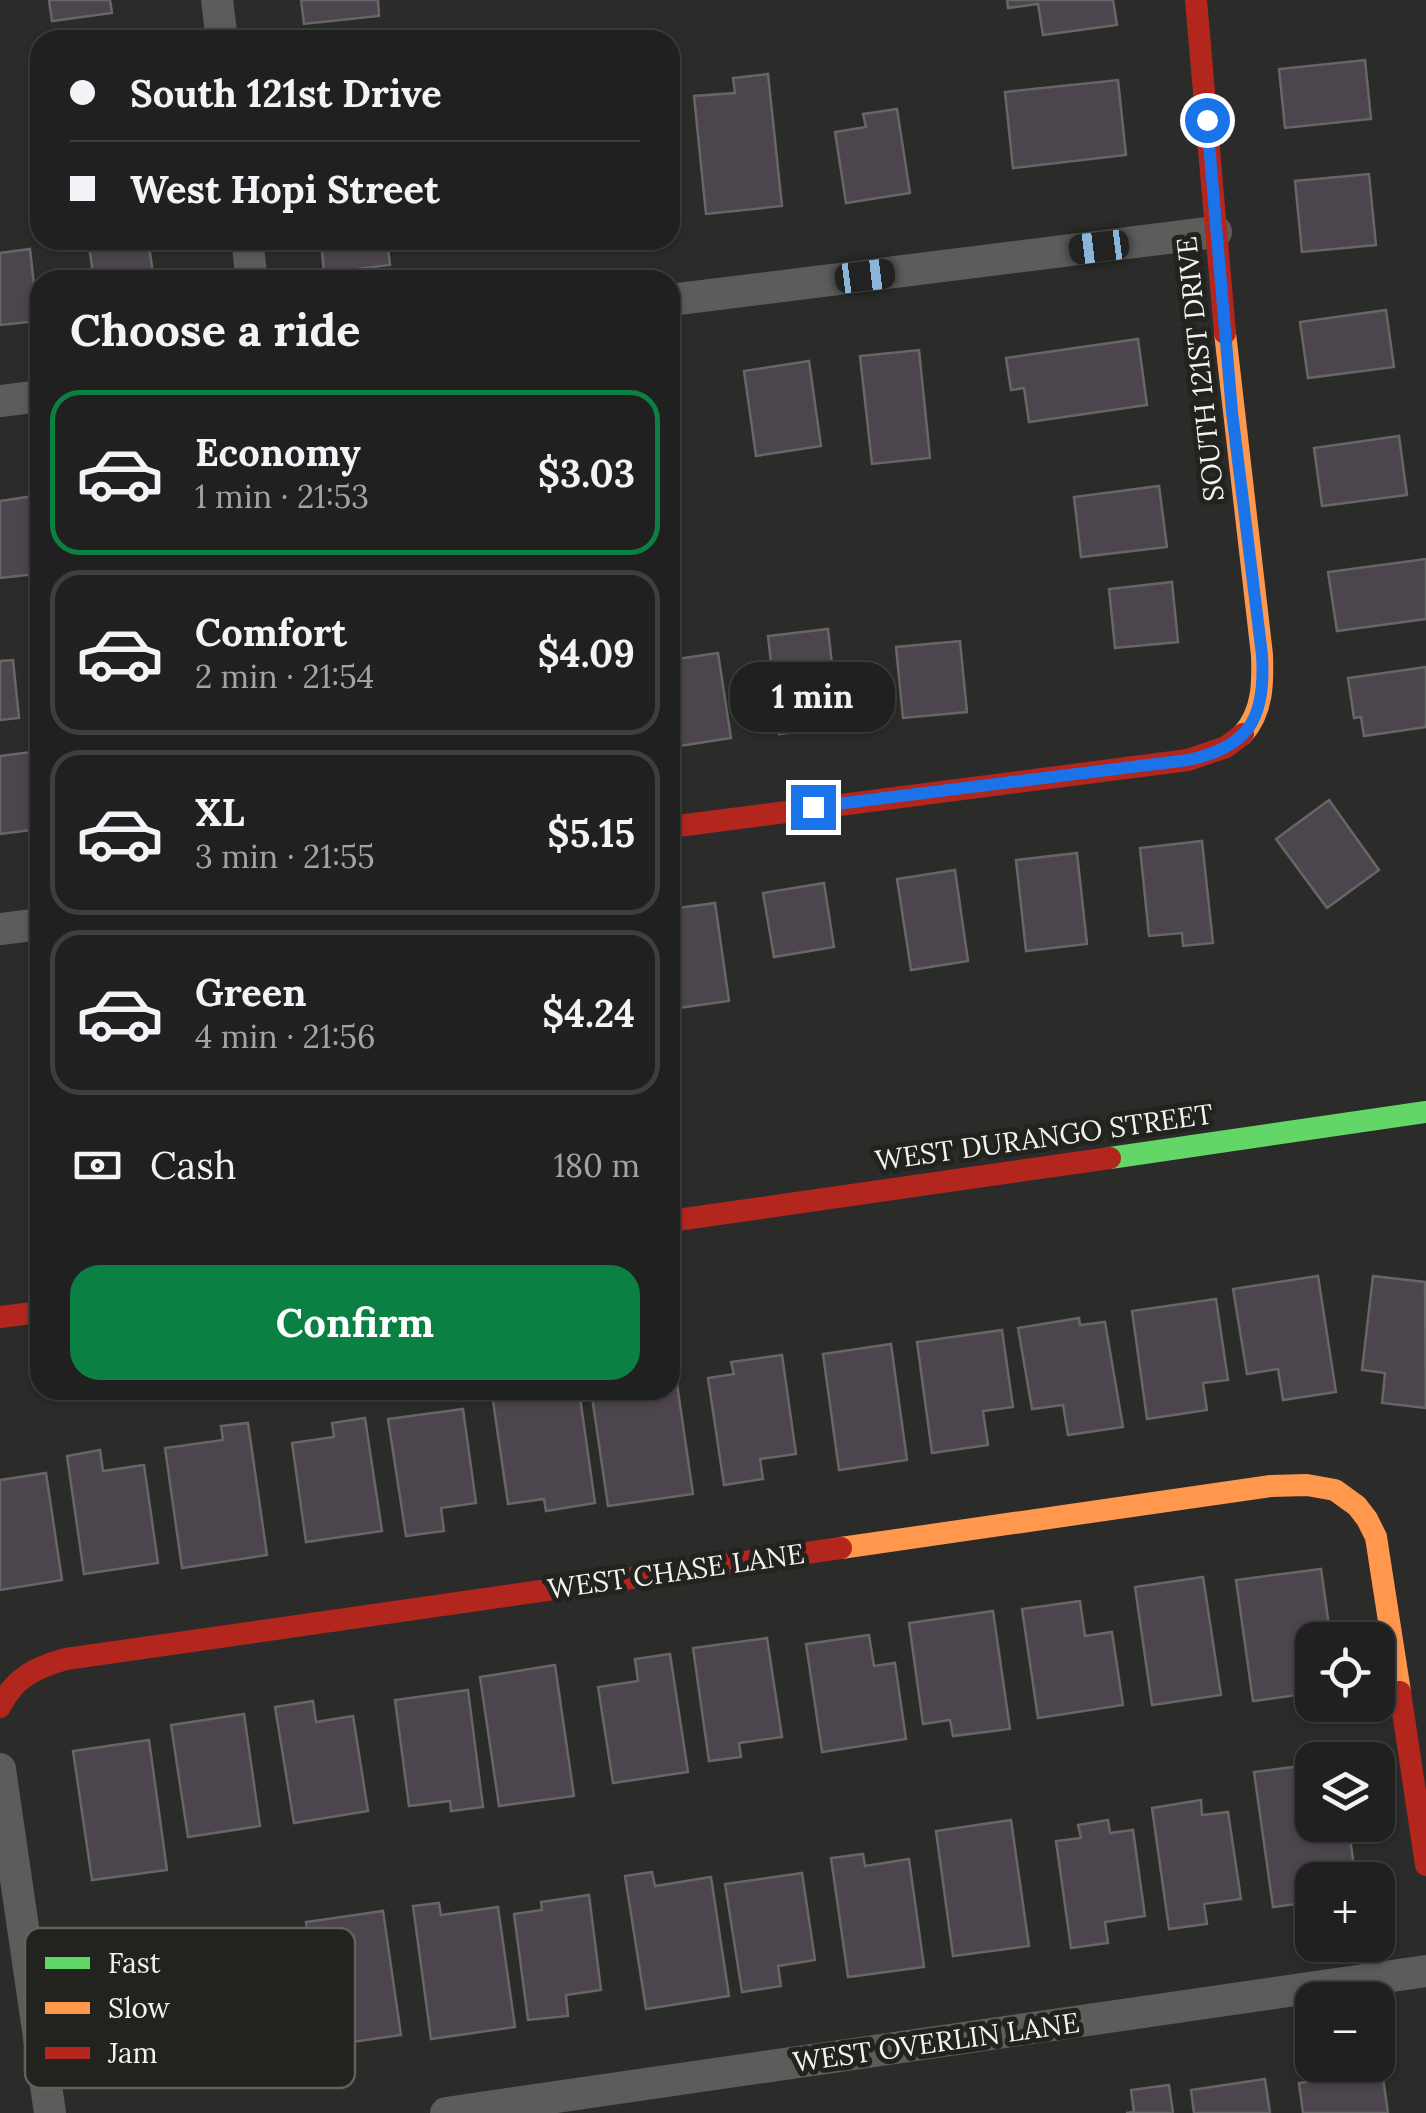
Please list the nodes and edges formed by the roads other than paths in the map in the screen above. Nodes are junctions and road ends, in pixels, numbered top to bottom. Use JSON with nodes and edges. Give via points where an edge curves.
{"nodes":[{"id":1,"x":217,"y":0,"type":"edge"},
{"id":2,"x":1196,"y":0,"type":"edge"},
{"id":3,"x":221,"y":30,"type":"edge"},
{"id":4,"x":1216,"y":232,"type":"junction"},
{"id":5,"x":680,"y":299,"type":"edge"},
{"id":6,"x":30,"y":398,"type":"edge"},
{"id":7,"x":0,"y":402,"type":"edge"},
{"id":8,"x":680,"y":826,"type":"edge"},
{"id":9,"x":30,"y":925,"type":"edge"},
{"id":10,"x":0,"y":929,"type":"edge"},
{"id":11,"x":1426,"y":1112,"type":"edge"},
{"id":12,"x":680,"y":1220,"type":"edge"},
{"id":13,"x":30,"y":1313,"type":"edge"},
{"id":14,"x":0,"y":1317,"type":"edge"},
{"id":15,"x":4,"y":1698,"type":"edge"},
{"id":16,"x":1414,"y":1702,"type":"edge"},
{"id":17,"x":1417,"y":1742,"type":"edge"},
{"id":18,"x":0,"y":1770,"type":"edge"},
{"id":19,"x":1426,"y":1865,"type":"edge"},
{"id":20,"x":25,"y":1942,"type":"edge"},
{"id":21,"x":1426,"y":1971,"type":"edge"},
{"id":22,"x":46,"y":2088,"type":"edge"},
{"id":23,"x":50,"y":2113,"type":"edge"},
{"id":24,"x":446,"y":2113,"type":"edge"}],
"edges":[{"from":1,"to":3,"type":"street"},
{"from":2,"to":4,"type":"street","name":"SOUTH 121ST DRIVE"},
{"from":4,"to":5,"type":"street"},
{"from":4,"to":8,"type":"street","name":"SOUTH 121ST DRIVE","via":[[1264,680],[1250,729],[1209,756],[1188,760]]},
{"from":6,"to":7,"type":"street"},
{"from":9,"to":10,"type":"street"},
{"from":11,"to":12,"type":"street","name":"WEST DURANGO STREET"},
{"from":13,"to":14,"type":"street"},
{"from":15,"to":16,"type":"street","name":"WEST CHASE LANE","via":[[24,1674],[66,1659],[1300,1484],[1351,1496],[1366,1514]]},
{"from":16,"to":17,"type":"street"},
{"from":17,"to":19,"type":"street"},
{"from":18,"to":20,"type":"street"},
{"from":21,"to":24,"type":"street","name":"WEST OVERLIN LANE"},
{"from":22,"to":23,"type":"street"}]}
